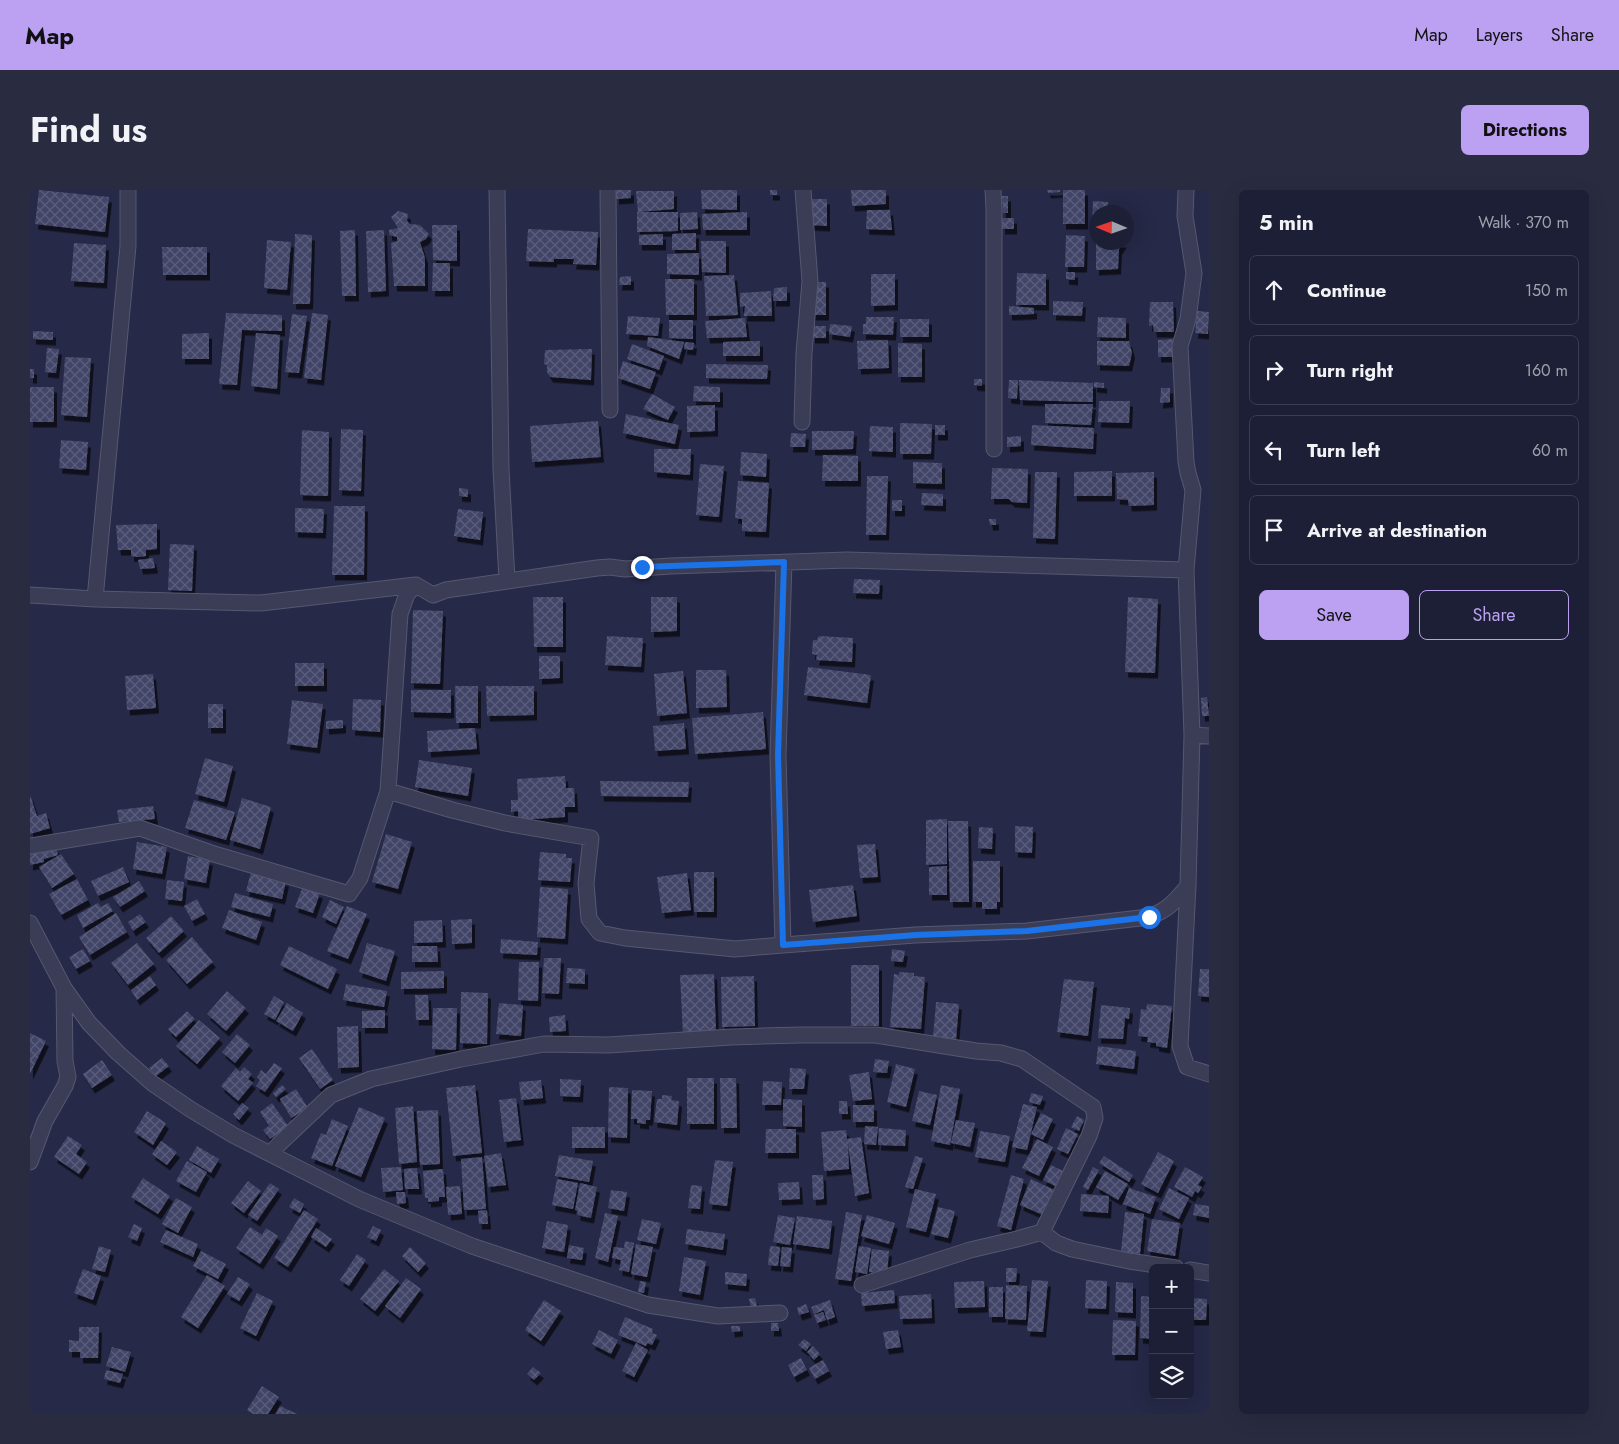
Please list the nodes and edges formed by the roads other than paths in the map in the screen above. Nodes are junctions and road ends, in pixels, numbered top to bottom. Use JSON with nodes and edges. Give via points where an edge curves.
{"nodes":[{"id":1,"x":128,"y":190,"type":"edge"},
{"id":2,"x":497,"y":190,"type":"edge"},
{"id":3,"x":608,"y":190,"type":"edge"},
{"id":4,"x":803,"y":190,"type":"edge"},
{"id":5,"x":993,"y":190,"type":"edge"},
{"id":6,"x":1186,"y":190,"type":"edge"},
{"id":7,"x":610,"y":410,"type":"dead end"},
{"id":8,"x":802,"y":422,"type":"dead end"},
{"id":9,"x":994,"y":449,"type":"dead end"},
{"id":10,"x":784,"y":562,"type":"junction"},
{"id":11,"x":1186,"y":570,"type":"junction"},
{"id":12,"x":507,"y":580,"type":"junction"},
{"id":13,"x":416,"y":585,"type":"junction"},
{"id":14,"x":30,"y":595,"type":"edge"},
{"id":15,"x":95,"y":599,"type":"junction"},
{"id":16,"x":1192,"y":735,"type":"junction"},
{"id":17,"x":1209,"y":736,"type":"edge"},
{"id":18,"x":388,"y":791,"type":"junction"},
{"id":19,"x":30,"y":846,"type":"edge"},
{"id":20,"x":1188,"y":886,"type":"junction"},
{"id":21,"x":30,"y":923,"type":"edge"},
{"id":22,"x":783,"y":945,"type":"junction"},
{"id":23,"x":64,"y":988,"type":"junction"},
{"id":24,"x":1209,"y":1074,"type":"edge"},
{"id":25,"x":271,"y":1154,"type":"junction"},
{"id":26,"x":30,"y":1162,"type":"edge"},
{"id":27,"x":1042,"y":1232,"type":"junction"},
{"id":28,"x":1149,"y":1264,"type":"edge"},
{"id":29,"x":1194,"y":1271,"type":"edge"},
{"id":30,"x":1209,"y":1273,"type":"edge"},
{"id":31,"x":862,"y":1285,"type":"dead end"},
{"id":32,"x":780,"y":1313,"type":"dead end"}],
"edges":[{"from":1,"to":15,"type":"street","via":[[128,246]]},
{"from":2,"to":12,"type":"street","via":[[501,469]]},
{"from":3,"to":7,"type":"street"},
{"from":4,"to":8,"type":"street","via":[[810,281]]},
{"from":5,"to":9,"type":"street"},
{"from":6,"to":11,"type":"street","via":[[1185,216],[1194,273],[1188,319],[1180,346],[1186,462],[1193,490]]},
{"from":10,"to":11,"type":"street","via":[[846,560]]},
{"from":10,"to":12,"type":"street","via":[[610,567]]},
{"from":10,"to":22,"type":"street","via":[[778,755]]},
{"from":11,"to":16,"type":"street"},
{"from":12,"to":13,"type":"street","via":[[433,595]]},
{"from":13,"to":15,"type":"street","via":[[261,603]]},
{"from":13,"to":18,"type":"street","via":[[407,594],[400,614]]},
{"from":14,"to":15,"type":"street"},
{"from":16,"to":17,"type":"street"},
{"from":16,"to":20,"type":"street"},
{"from":18,"to":19,"type":"street","via":[[360,878],[349,894],[214,854],[140,828]]},
{"from":18,"to":22,"type":"street","via":[[505,823],[591,838],[586,883],[589,919],[600,933],[735,949]]},
{"from":20,"to":22,"type":"street","via":[[1164,911],[1149,917],[1027,931]]},
{"from":20,"to":24,"type":"street","via":[[1180,1046],[1187,1067]]},
{"from":21,"to":23,"type":"street"},
{"from":23,"to":25,"type":"street","via":[[89,1023],[152,1083],[233,1135]]},
{"from":23,"to":26,"type":"street","via":[[68,1078]]},
{"from":25,"to":27,"type":"street","via":[[330,1095],[371,1079],[461,1058],[544,1044],[608,1045],[740,1037],[876,1035],[1001,1053],[1022,1059],[1093,1107],[1095,1118],[1089,1136]]},
{"from":25,"to":32,"type":"street","via":[[359,1199],[472,1246],[648,1305],[718,1316]]},
{"from":27,"to":28,"type":"street","via":[[1056,1244],[1072,1249]]},
{"from":27,"to":31,"type":"street","via":[[970,1250]]},
{"from":29,"to":30,"type":"street"}]}
